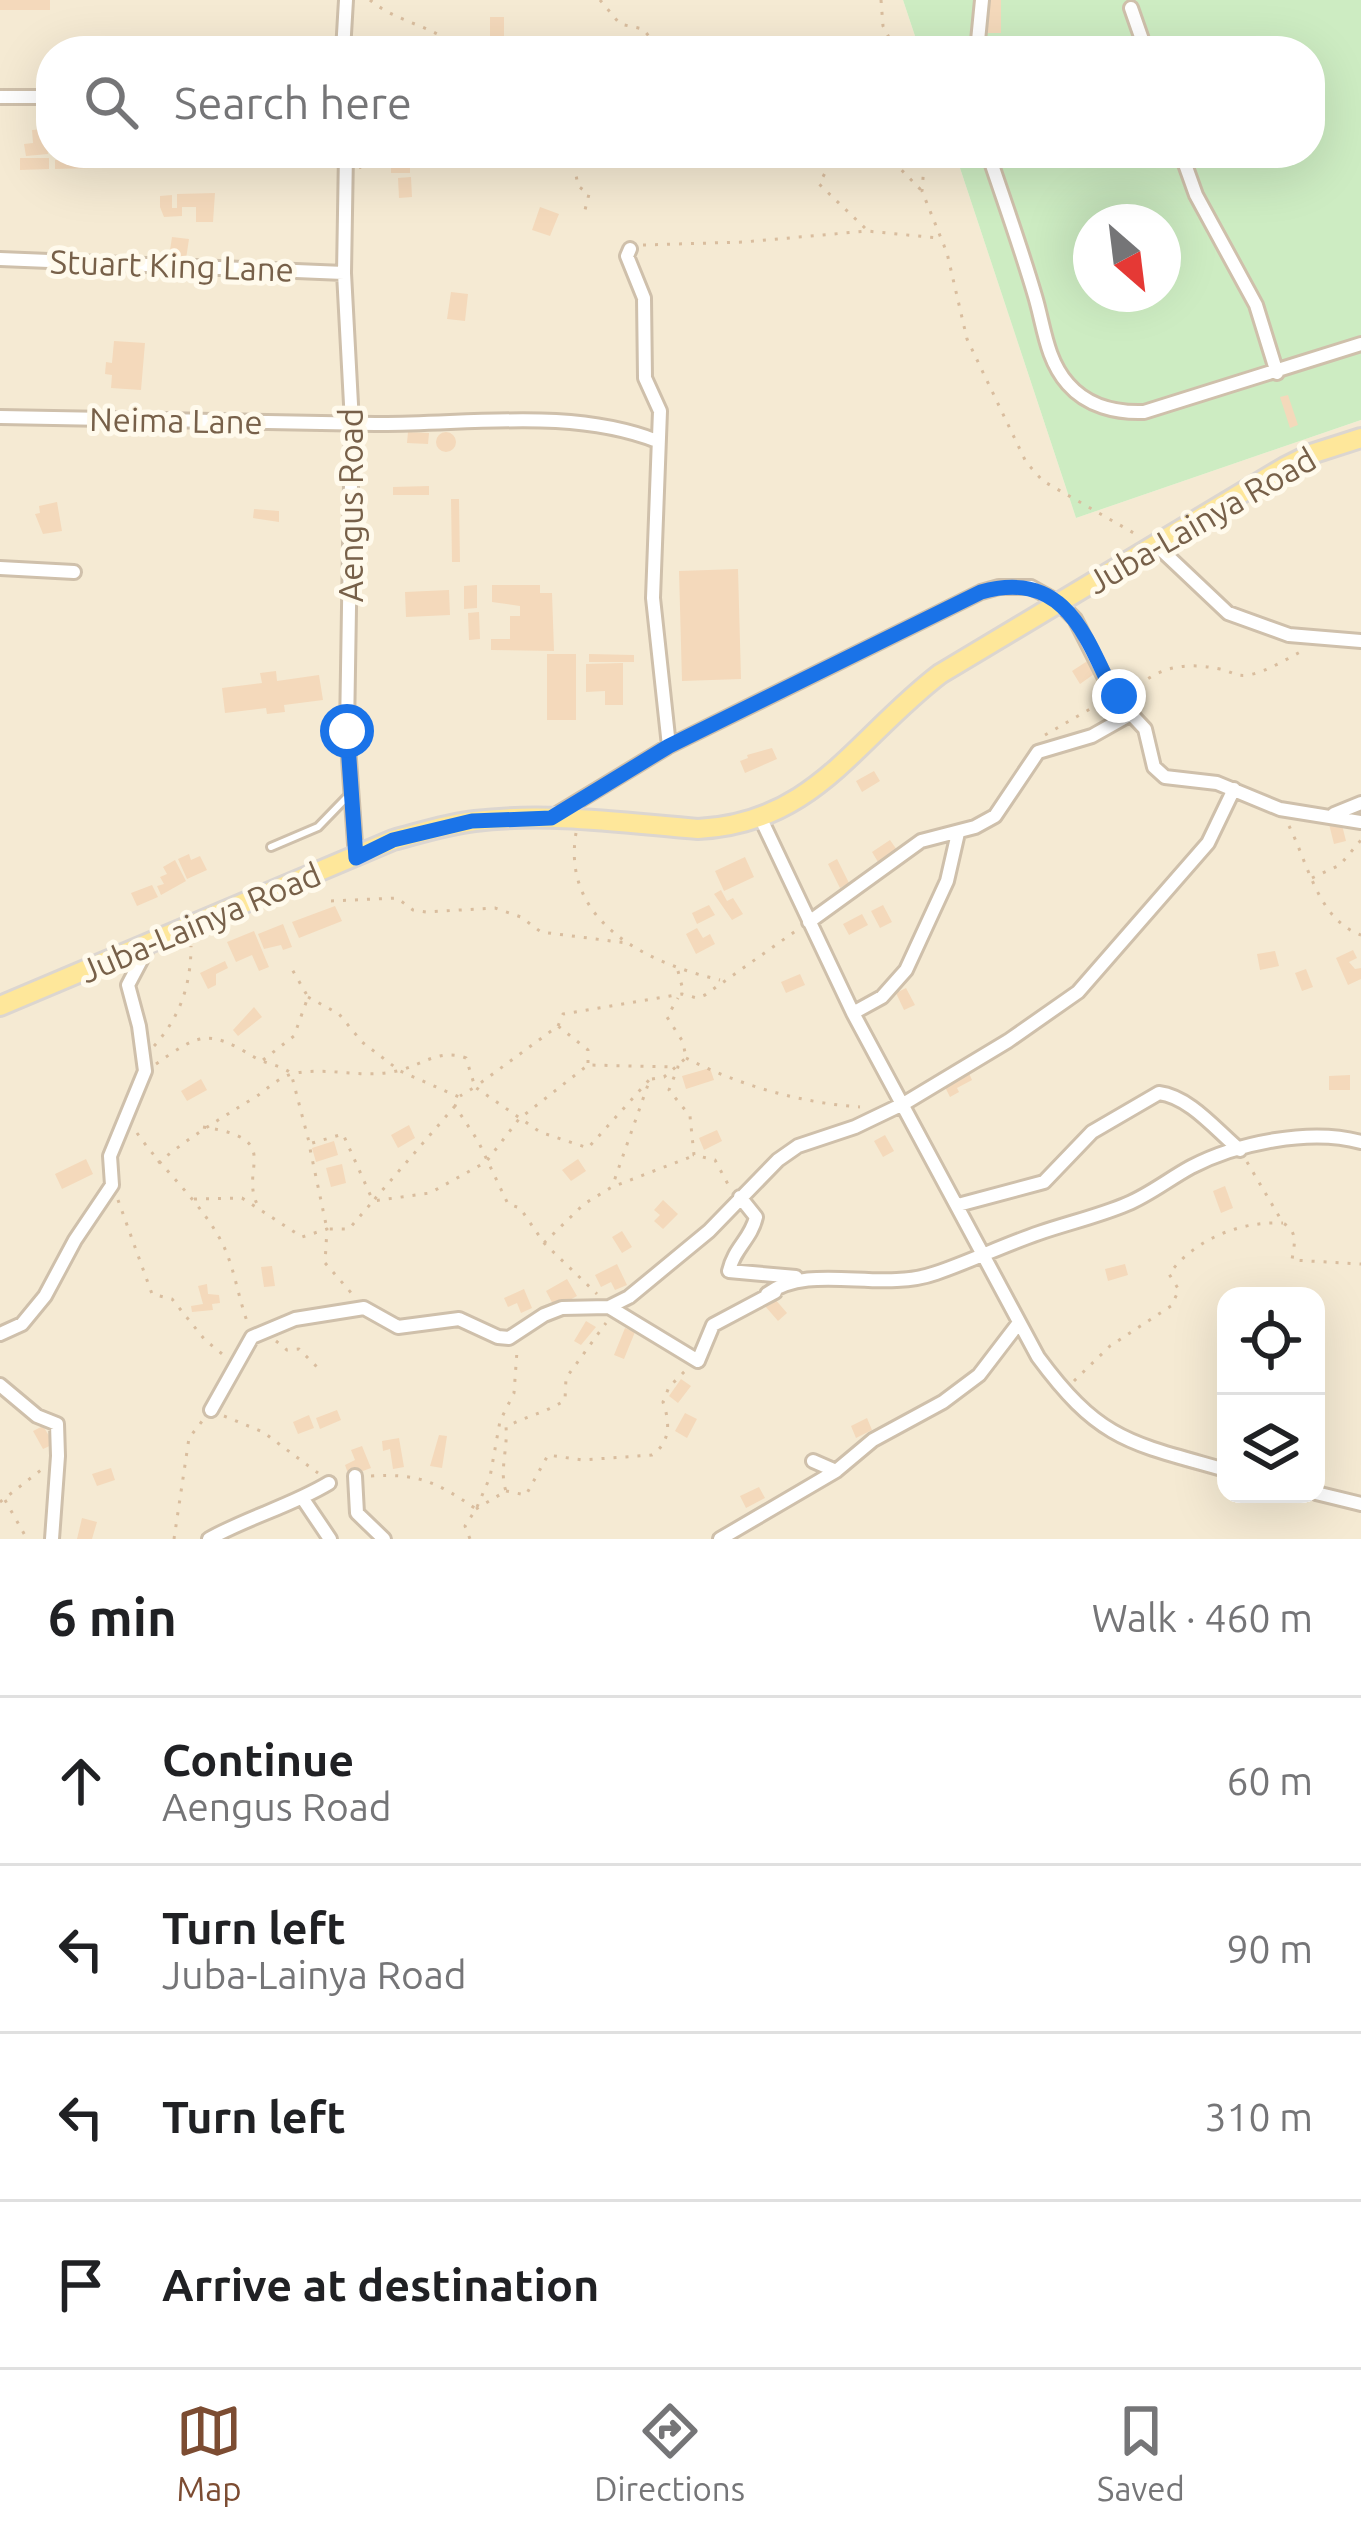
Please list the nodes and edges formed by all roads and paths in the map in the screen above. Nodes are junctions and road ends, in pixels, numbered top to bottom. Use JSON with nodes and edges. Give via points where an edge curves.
{"nodes":[{"id":1,"x":346,"y":0,"type":"edge"},
{"id":2,"x":370,"y":0,"type":"edge"},
{"id":3,"x":600,"y":0,"type":"edge"},
{"id":4,"x":881,"y":0,"type":"edge"},
{"id":5,"x":982,"y":0,"type":"edge"},
{"id":6,"x":1131,"y":8,"type":"dead end"},
{"id":7,"x":344,"y":36,"type":"edge"},
{"id":8,"x":440,"y":36,"type":"edge"},
{"id":9,"x":650,"y":36,"type":"edge"},
{"id":10,"x":888,"y":36,"type":"edge"},
{"id":11,"x":978,"y":36,"type":"edge"},
{"id":12,"x":1141,"y":36,"type":"edge"},
{"id":13,"x":0,"y":97,"type":"edge"},
{"id":14,"x":36,"y":97,"type":"edge"},
{"id":15,"x":347,"y":168,"type":"edge"},
{"id":16,"x":360,"y":168,"type":"edge"},
{"id":17,"x":575,"y":168,"type":"edge"},
{"id":18,"x":828,"y":168,"type":"edge"},
{"id":19,"x":900,"y":168,"type":"edge"},
{"id":20,"x":924,"y":168,"type":"edge"},
{"id":21,"x":993,"y":168,"type":"edge"},
{"id":22,"x":1186,"y":168,"type":"edge"},
{"id":23,"x":348,"y":176,"type":"junction"},
{"id":24,"x":922,"y":191,"type":"junction"},
{"id":25,"x":584,"y":214,"type":"dead end"},
{"id":26,"x":867,"y":231,"type":"junction"},
{"id":27,"x":942,"y":239,"type":"junction"},
{"id":28,"x":630,"y":248,"type":"joint"},
{"id":29,"x":0,"y":259,"type":"edge"},
{"id":30,"x":344,"y":273,"type":"junction"},
{"id":31,"x":1361,"y":344,"type":"edge"},
{"id":32,"x":1277,"y":373,"type":"junction"},
{"id":33,"x":0,"y":417,"type":"edge"},
{"id":34,"x":352,"y":423,"type":"junction"},
{"id":35,"x":1361,"y":438,"type":"edge"},
{"id":36,"x":656,"y":441,"type":"junction"},
{"id":37,"x":1155,"y":544,"type":"junction"},
{"id":38,"x":0,"y":568,"type":"edge"},
{"id":39,"x":74,"y":572,"type":"dead end"},
{"id":40,"x":1058,"y":602,"type":"junction"},
{"id":41,"x":1325,"y":640,"type":"junction"},
{"id":42,"x":1361,"y":641,"type":"edge"},
{"id":43,"x":1114,"y":695,"type":"junction"},
{"id":44,"x":1131,"y":714,"type":"junction"},
{"id":45,"x":669,"y":746,"type":"junction"},
{"id":46,"x":1038,"y":752,"type":"junction"},
{"id":47,"x":1234,"y":789,"type":"junction"},
{"id":48,"x":351,"y":794,"type":"junction"},
{"id":49,"x":1361,"y":803,"type":"edge"},
{"id":50,"x":1280,"y":809,"type":"junction"},
{"id":51,"x":1329,"y":816,"type":"junction"},
{"id":52,"x":551,"y":818,"type":"junction"},
{"id":53,"x":578,"y":819,"type":"junction"},
{"id":54,"x":761,"y":819,"type":"junction"},
{"id":55,"x":1361,"y":822,"type":"edge"},
{"id":56,"x":958,"y":832,"type":"junction"},
{"id":57,"x":1361,"y":840,"type":"edge"},
{"id":58,"x":272,"y":847,"type":"dead end"},
{"id":59,"x":356,"y":858,"type":"junction"},
{"id":60,"x":1312,"y":878,"type":"junction"},
{"id":61,"x":331,"y":901,"type":"dead end"},
{"id":62,"x":809,"y":922,"type":"junction"},
{"id":63,"x":195,"y":924,"type":"junction"},
{"id":64,"x":1361,"y":935,"type":"edge"},
{"id":65,"x":151,"y":942,"type":"junction"},
{"id":66,"x":627,"y":943,"type":"junction"},
{"id":67,"x":289,"y":964,"type":"dead end"},
{"id":68,"x":677,"y":970,"type":"junction"},
{"id":69,"x":722,"y":981,"type":"junction"},
{"id":70,"x":682,"y":994,"type":"junction"},
{"id":71,"x":308,"y":997,"type":"junction"},
{"id":72,"x":0,"y":1006,"type":"edge"},
{"id":73,"x":854,"y":1013,"type":"junction"},
{"id":74,"x":558,"y":1026,"type":"junction"},
{"id":75,"x":686,"y":1058,"type":"junction"},
{"id":76,"x":262,"y":1061,"type":"junction"},
{"id":77,"x":588,"y":1065,"type":"junction"},
{"id":78,"x":679,"y":1066,"type":"junction"},
{"id":79,"x":146,"y":1071,"type":"junction"},
{"id":80,"x":400,"y":1071,"type":"junction"},
{"id":81,"x":291,"y":1073,"type":"junction"},
{"id":82,"x":650,"y":1079,"type":"junction"},
{"id":83,"x":475,"y":1087,"type":"junction"},
{"id":84,"x":459,"y":1096,"type":"junction"},
{"id":85,"x":905,"y":1103,"type":"junction"},
{"id":86,"x":455,"y":1106,"type":"junction"},
{"id":87,"x":891,"y":1110,"type":"junction"},
{"id":88,"x":128,"y":1119,"type":"junction"},
{"id":89,"x":519,"y":1119,"type":"junction"},
{"id":90,"x":202,"y":1127,"type":"junction"},
{"id":91,"x":1361,"y":1142,"type":"edge"},
{"id":92,"x":309,"y":1144,"type":"junction"},
{"id":93,"x":1240,"y":1150,"type":"junction"},
{"id":94,"x":694,"y":1155,"type":"junction"},
{"id":95,"x":486,"y":1162,"type":"junction"},
{"id":96,"x":158,"y":1163,"type":"junction"},
{"id":97,"x":112,"y":1185,"type":"junction"},
{"id":98,"x":612,"y":1187,"type":"junction"},
{"id":99,"x":740,"y":1197,"type":"junction"},
{"id":100,"x":192,"y":1199,"type":"junction"},
{"id":101,"x":373,"y":1201,"type":"junction"},
{"id":102,"x":958,"y":1205,"type":"junction"},
{"id":103,"x":259,"y":1208,"type":"junction"},
{"id":104,"x":1283,"y":1223,"type":"junction"},
{"id":105,"x":327,"y":1228,"type":"junction"},
{"id":106,"x":544,"y":1243,"type":"junction"},
{"id":107,"x":984,"y":1254,"type":"junction"},
{"id":108,"x":1361,"y":1264,"type":"edge"},
{"id":109,"x":803,"y":1277,"type":"junction"},
{"id":110,"x":767,"y":1294,"type":"dead end"},
{"id":111,"x":609,"y":1307,"type":"junction"},
{"id":112,"x":364,"y":1308,"type":"junction"},
{"id":113,"x":1018,"y":1324,"type":"junction"},
{"id":114,"x":267,"y":1330,"type":"junction"},
{"id":115,"x":0,"y":1334,"type":"edge"},
{"id":116,"x":519,"y":1334,"type":"junction"},
{"id":117,"x":252,"y":1337,"type":"junction"},
{"id":118,"x":698,"y":1361,"type":"junction"},
{"id":119,"x":238,"y":1364,"type":"junction"},
{"id":120,"x":318,"y":1368,"type":"dead end"},
{"id":121,"x":0,"y":1385,"type":"edge"},
{"id":122,"x":1063,"y":1391,"type":"junction"},
{"id":123,"x":211,"y":1410,"type":"joint"},
{"id":124,"x":58,"y":1456,"type":"junction"},
{"id":125,"x":813,"y":1461,"type":"dead end"},
{"id":126,"x":1217,"y":1467,"type":"edge"},
{"id":127,"x":836,"y":1471,"type":"junction"},
{"id":128,"x":355,"y":1476,"type":"dead end"},
{"id":129,"x":329,"y":1483,"type":"dead end"},
{"id":130,"x":506,"y":1491,"type":"junction"},
{"id":131,"x":1325,"y":1495,"type":"edge"},
{"id":132,"x":303,"y":1499,"type":"junction"},
{"id":133,"x":2,"y":1500,"type":"edge"},
{"id":134,"x":1361,"y":1504,"type":"edge"},
{"id":135,"x":27,"y":1539,"type":"edge"},
{"id":136,"x":52,"y":1539,"type":"edge"},
{"id":137,"x":174,"y":1539,"type":"edge"},
{"id":138,"x":209,"y":1539,"type":"edge"},
{"id":139,"x":330,"y":1539,"type":"edge"},
{"id":140,"x":384,"y":1539,"type":"edge"},
{"id":141,"x":720,"y":1539,"type":"edge"}],
"edges":[{"from":1,"to":7,"type":"street"},
{"from":2,"to":8,"type":"path"},
{"from":3,"to":9,"type":"path","via":[[620,24]]},
{"from":4,"to":10,"type":"path"},
{"from":5,"to":11,"type":"street"},
{"from":6,"to":12,"type":"street"},
{"from":13,"to":14,"type":"street"},
{"from":15,"to":23,"type":"street","name":"Aengus Road"},
{"from":16,"to":23,"type":"path"},
{"from":17,"to":25,"type":"path","via":[[589,194]]},
{"from":18,"to":26,"type":"path","via":[[819,184]]},
{"from":19,"to":24,"type":"path"},
{"from":20,"to":24,"type":"path"},
{"from":21,"to":32,"type":"street","via":[[1049,352],[1068,385],[1096,406],[1144,412]]},
{"from":22,"to":32,"type":"street","via":[[1256,305]]},
{"from":23,"to":30,"type":"street","name":"Aengus Road"},
{"from":24,"to":27,"type":"path"},
{"from":26,"to":27,"type":"path"},
{"from":26,"to":28,"type":"path"},
{"from":27,"to":37,"type":"path","via":[[968,339],[1032,472]]},
{"from":28,"to":36,"type":"street","via":[[647,316],[645,378],[660,411]]},
{"from":29,"to":30,"type":"street","name":"Stuart King Lane"},
{"from":30,"to":34,"type":"street","name":"Aengus Road"},
{"from":31,"to":32,"type":"street"},
{"from":33,"to":34,"type":"street","name":"Neima Lane"},
{"from":34,"to":36,"type":"street","name":"Neima Lane","via":[[608,425]]},
{"from":34,"to":48,"type":"street","name":"Aengus Road"},
{"from":35,"to":37,"type":"main road","name":"Juba-Lainya Road","via":[[1285,467]]},
{"from":36,"to":45,"type":"street","via":[[653,598]]},
{"from":37,"to":40,"type":"main road","name":"Juba-Lainya Road"},
{"from":37,"to":41,"type":"street","via":[[1228,613]]},
{"from":38,"to":39,"type":"street"},
{"from":40,"to":43,"type":"street","via":[[1082,628]]},
{"from":40,"to":45,"type":"street","via":[[1030,587],[981,592]]},
{"from":40,"to":54,"type":"main road","name":"Juba-Lainya Road","via":[[940,674],[802,798]]},
{"from":41,"to":42,"type":"street"},
{"from":41,"to":43,"type":"path","via":[[1249,675],[1173,667]]},
{"from":43,"to":44,"type":"street"},
{"from":43,"to":46,"type":"path","via":[[1049,731]]},
{"from":44,"to":46,"type":"street"},
{"from":44,"to":47,"type":"street","via":[[1148,736],[1158,772]]},
{"from":45,"to":52,"type":"street"},
{"from":46,"to":56,"type":"street","via":[[995,816]]},
{"from":47,"to":50,"type":"street"},
{"from":47,"to":85,"type":"street","via":[[1213,836],[1078,992]]},
{"from":48,"to":58,"type":"lane","via":[[318,827]]},
{"from":48,"to":59,"type":"street","name":"Aengus Road"},
{"from":49,"to":51,"type":"street"},
{"from":50,"to":51,"type":"street"},
{"from":50,"to":60,"type":"path"},
{"from":51,"to":55,"type":"street"},
{"from":52,"to":53,"type":"main road","name":"Juba-Lainya Road"},
{"from":52,"to":59,"type":"main road","name":"Juba-Lainya Road","via":[[456,824]]},
{"from":53,"to":54,"type":"main road","name":"Juba-Lainya Road","via":[[698,829]]},
{"from":53,"to":66,"type":"path","via":[[582,890],[595,916]]},
{"from":54,"to":62,"type":"street"},
{"from":56,"to":62,"type":"street","via":[[911,847]]},
{"from":56,"to":73,"type":"street","via":[[947,881],[906,970]]},
{"from":57,"to":60,"type":"path","via":[[1340,866]]},
{"from":59,"to":63,"type":"main road","name":"Juba-Lainya Road"},
{"from":60,"to":64,"type":"path","via":[[1342,926]]},
{"from":61,"to":66,"type":"path","via":[[398,898],[426,912],[495,908],[541,932]]},
{"from":62,"to":69,"type":"path"},
{"from":62,"to":73,"type":"street"},
{"from":63,"to":65,"type":"main road","name":"Juba-Lainya Road"},
{"from":63,"to":79,"type":"path","via":[[191,976]]},
{"from":65,"to":72,"type":"main road","name":"Juba-Lainya Road"},
{"from":65,"to":79,"type":"street","via":[[128,985]]},
{"from":66,"to":68,"type":"path"},
{"from":67,"to":71,"type":"path"},
{"from":68,"to":69,"type":"path"},
{"from":68,"to":70,"type":"path"},
{"from":69,"to":70,"type":"path","via":[[697,998]]},
{"from":70,"to":74,"type":"path","via":[[563,1014]]},
{"from":70,"to":75,"type":"path","via":[[667,1017]]},
{"from":71,"to":76,"type":"path","via":[[294,1036]]},
{"from":71,"to":80,"type":"path","via":[[339,1014]]},
{"from":73,"to":85,"type":"street"},
{"from":74,"to":77,"type":"path","via":[[588,1050]]},
{"from":74,"to":83,"type":"path"},
{"from":75,"to":78,"type":"path"},
{"from":75,"to":87,"type":"path","via":[[806,1100]]},
{"from":76,"to":79,"type":"path","via":[[203,1035]]},
{"from":76,"to":81,"type":"path"},
{"from":77,"to":78,"type":"path"},
{"from":77,"to":89,"type":"path"},
{"from":78,"to":82,"type":"path"},
{"from":78,"to":94,"type":"path","via":[[669,1090],[690,1116]]},
{"from":79,"to":88,"type":"street"},
{"from":80,"to":81,"type":"path"},
{"from":80,"to":83,"type":"path","via":[[442,1053],[460,1055]]},
{"from":80,"to":84,"type":"path"},
{"from":81,"to":90,"type":"path"},
{"from":81,"to":92,"type":"path"},
{"from":82,"to":89,"type":"path","via":[[587,1148]]},
{"from":82,"to":98,"type":"path"},
{"from":83,"to":84,"type":"path"},
{"from":83,"to":89,"type":"path"},
{"from":84,"to":86,"type":"path"},
{"from":85,"to":87,"type":"street"},
{"from":85,"to":102,"type":"street"},
{"from":86,"to":95,"type":"path"},
{"from":86,"to":101,"type":"path"},
{"from":87,"to":99,"type":"street","via":[[798,1146]]},
{"from":88,"to":96,"type":"path"},
{"from":88,"to":97,"type":"street","via":[[110,1156]]},
{"from":89,"to":95,"type":"path"},
{"from":90,"to":96,"type":"path"},
{"from":90,"to":103,"type":"path","via":[[227,1131],[254,1149]]},
{"from":91,"to":93,"type":"street","via":[[1326,1136]]},
{"from":92,"to":101,"type":"path","via":[[343,1134]]},
{"from":92,"to":105,"type":"path"},
{"from":93,"to":102,"type":"street","via":[[1184,1100],[1160,1094],[1092,1132],[1044,1182]]},
{"from":93,"to":104,"type":"path"},
{"from":93,"to":107,"type":"street","via":[[1196,1164],[1126,1205]]},
{"from":94,"to":98,"type":"path"},
{"from":94,"to":99,"type":"path","via":[[716,1160]]},
{"from":95,"to":101,"type":"path","via":[[430,1193]]},
{"from":95,"to":106,"type":"path","via":[[508,1204],[520,1208]]},
{"from":96,"to":100,"type":"path"},
{"from":97,"to":115,"type":"street","via":[[45,1297],[22,1324]]},
{"from":97,"to":119,"type":"path","via":[[152,1294],[172,1299],[205,1340]]},
{"from":98,"to":106,"type":"path"},
{"from":99,"to":109,"type":"street","via":[[756,1217],[729,1271]]},
{"from":99,"to":111,"type":"street","via":[[709,1231]]},
{"from":100,"to":103,"type":"path","via":[[242,1198]]},
{"from":100,"to":117,"type":"path","via":[[225,1249]]},
{"from":101,"to":105,"type":"path","via":[[349,1229]]},
{"from":102,"to":107,"type":"street"},
{"from":103,"to":105,"type":"path","via":[[302,1237]]},
{"from":104,"to":108,"type":"path","via":[[1295,1238],[1292,1260]]},
{"from":104,"to":122,"type":"path","via":[[1254,1222],[1184,1253],[1169,1274],[1180,1290],[1171,1306],[1110,1346]]},
{"from":105,"to":112,"type":"path","via":[[326,1263]]},
{"from":106,"to":111,"type":"path"},
{"from":107,"to":109,"type":"street","via":[[903,1282]]},
{"from":107,"to":113,"type":"street"},
{"from":109,"to":110,"type":"street"},
{"from":109,"to":118,"type":"street","via":[[713,1325]]},
{"from":111,"to":116,"type":"street","via":[[562,1308]]},
{"from":111,"to":118,"type":"street"},
{"from":111,"to":130,"type":"path","via":[[606,1324],[566,1378],[565,1400],[506,1427]]},
{"from":112,"to":114,"type":"street"},
{"from":112,"to":116,"type":"street","via":[[398,1327],[459,1319],[498,1337]]},
{"from":113,"to":122,"type":"street"},
{"from":113,"to":127,"type":"street","via":[[979,1376]]},
{"from":114,"to":117,"type":"street"},
{"from":114,"to":120,"type":"path"},
{"from":116,"to":130,"type":"path","via":[[514,1393],[476,1509]]},
{"from":117,"to":119,"type":"street"},
{"from":118,"to":130,"type":"path","via":[[669,1387],[668,1432],[652,1455],[548,1455],[526,1495]]},
{"from":119,"to":123,"type":"street"},
{"from":121,"to":124,"type":"street","via":[[57,1424]]},
{"from":122,"to":126,"type":"street","via":[[1120,1437]]},
{"from":123,"to":137,"type":"path","via":[[189,1438]]},
{"from":124,"to":133,"type":"path"},
{"from":124,"to":136,"type":"street"},
{"from":125,"to":127,"type":"street"},
{"from":127,"to":141,"type":"street"},
{"from":128,"to":140,"type":"street","via":[[356,1513]]},
{"from":129,"to":132,"type":"street"},
{"from":131,"to":134,"type":"street"},
{"from":132,"to":138,"type":"street"},
{"from":132,"to":139,"type":"street"},
{"from":133,"to":135,"type":"path"}]}
